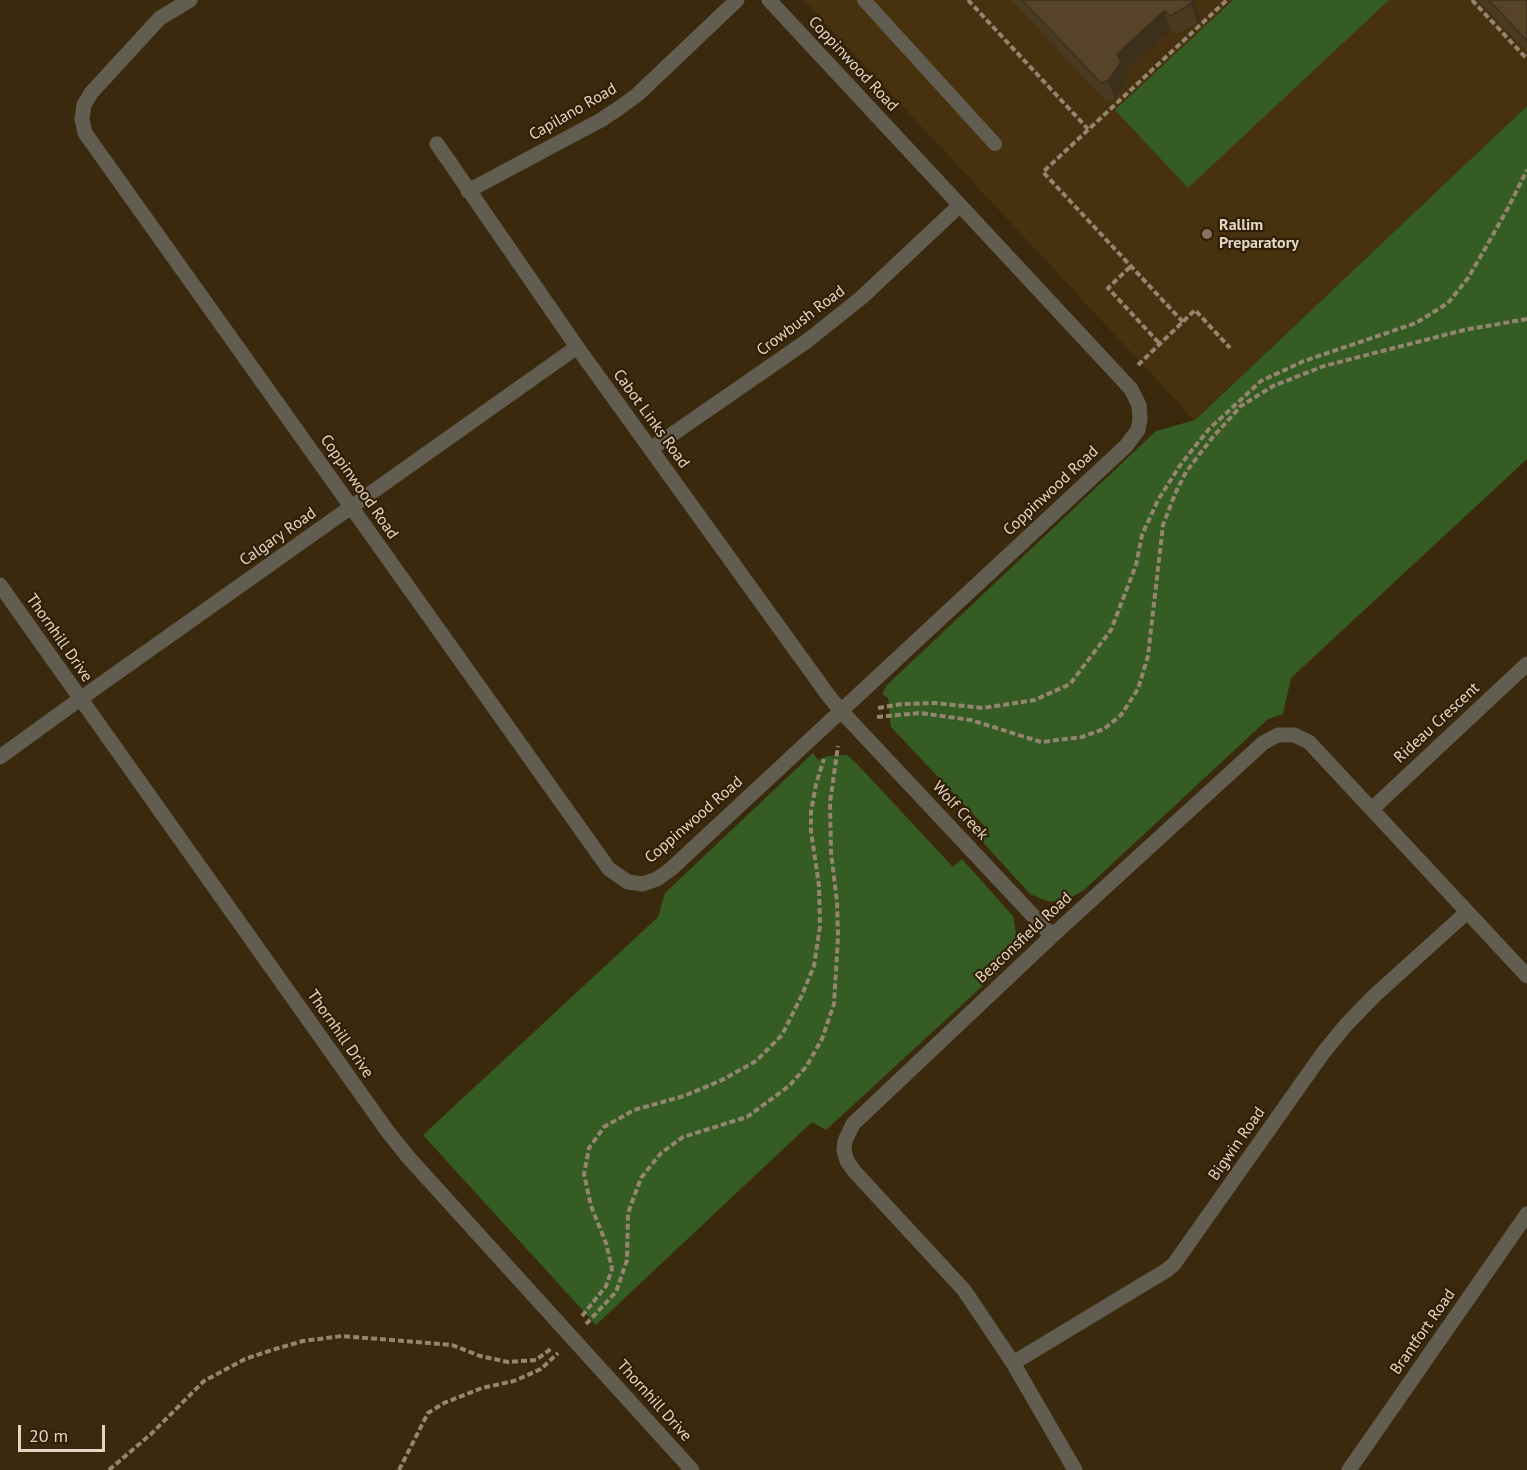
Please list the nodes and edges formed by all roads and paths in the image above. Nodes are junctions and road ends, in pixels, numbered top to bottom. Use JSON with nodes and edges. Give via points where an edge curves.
{"nodes":[{"id":1,"x":190,"y":0,"type":"edge"},
{"id":2,"x":737,"y":0,"type":"edge"},
{"id":3,"x":769,"y":0,"type":"edge"},
{"id":4,"x":864,"y":0,"type":"edge"},
{"id":5,"x":968,"y":0,"type":"edge"},
{"id":6,"x":1227,"y":0,"type":"edge"},
{"id":7,"x":1472,"y":0,"type":"edge"},
{"id":8,"x":1527,"y":58,"type":"edge"},
{"id":9,"x":1088,"y":129,"type":"junction"},
{"id":10,"x":437,"y":144,"type":"dead end"},
{"id":11,"x":995,"y":144,"type":"dead end"},
{"id":12,"x":468,"y":190,"type":"junction"},
{"id":13,"x":960,"y":205,"type":"junction"},
{"id":14,"x":1130,"y":266,"type":"junction"},
{"id":15,"x":1527,"y":319,"type":"edge"},
{"id":16,"x":1183,"y":322,"type":"junction"},
{"id":17,"x":1160,"y":344,"type":"junction"},
{"id":18,"x":578,"y":347,"type":"junction"},
{"id":19,"x":1230,"y":348,"type":"dead end"},
{"id":20,"x":1122,"y":379,"type":"junction"},
{"id":21,"x":651,"y":449,"type":"junction"},
{"id":22,"x":351,"y":507,"type":"junction"},
{"id":23,"x":0,"y":585,"type":"edge"},
{"id":24,"x":1527,"y":664,"type":"edge"},
{"id":25,"x":80,"y":699,"type":"junction"},
{"id":26,"x":841,"y":711,"type":"junction"},
{"id":27,"x":860,"y":732,"type":"junction"},
{"id":28,"x":832,"y":750,"type":"dead end"},
{"id":29,"x":826,"y":752,"type":"dead end"},
{"id":30,"x":0,"y":757,"type":"edge"},
{"id":31,"x":1372,"y":808,"type":"junction"},
{"id":32,"x":1466,"y":913,"type":"junction"},
{"id":33,"x":1052,"y":936,"type":"junction"},
{"id":34,"x":1527,"y":976,"type":"edge"},
{"id":35,"x":1527,"y":1214,"type":"edge"},
{"id":36,"x":567,"y":1332,"type":"junction"},
{"id":37,"x":1012,"y":1363,"type":"junction"},
{"id":38,"x":109,"y":1470,"type":"edge"},
{"id":39,"x":692,"y":1470,"type":"edge"},
{"id":40,"x":1075,"y":1470,"type":"edge"},
{"id":41,"x":1349,"y":1470,"type":"edge"}],
"edges":[{"from":1,"to":22,"type":"street","name":"Coppinwood Road","via":[[160,18],[91,93],[82,119],[86,133]]},
{"from":2,"to":12,"type":"street","name":"Capilano Road","via":[[619,108]]},
{"from":3,"to":13,"type":"street","name":"Coppinwood Road"},
{"from":4,"to":11,"type":"lane"},
{"from":5,"to":9,"type":"path"},
{"from":6,"to":9,"type":"path"},
{"from":7,"to":8,"type":"path"},
{"from":9,"to":14,"type":"path","via":[[1043,172]]},
{"from":10,"to":12,"type":"street","name":"Cabot Links Road"},
{"from":12,"to":18,"type":"street","name":"Cabot Links Road"},
{"from":13,"to":20,"type":"street","name":"Coppinwood Road"},
{"from":13,"to":21,"type":"street","name":"Crowbush Road","via":[[861,298],[807,341]]},
{"from":14,"to":16,"type":"path"},
{"from":14,"to":17,"type":"path","via":[[1108,288]]},
{"from":15,"to":27,"type":"path","via":[[1464,330],[1324,366],[1273,386],[1241,406],[1186,472],[1175,494],[1163,525],[1148,656],[1138,689],[1121,715],[1104,729],[1082,737],[1041,742],[971,720],[920,713],[878,716]]},
{"from":16,"to":17,"type":"path"},
{"from":16,"to":19,"type":"path","via":[[1195,310]]},
{"from":17,"to":20,"type":"path"},
{"from":18,"to":21,"type":"street","name":"Cabot Links Road"},
{"from":18,"to":22,"type":"street","name":"Calgary Road"},
{"from":20,"to":26,"type":"street","name":"Coppinwood Road","via":[[1139,405],[1140,419],[1138,430],[1126,446]]},
{"from":21,"to":26,"type":"street","name":"Cabot Links Road"},
{"from":22,"to":25,"type":"street","name":"Calgary Road"},
{"from":22,"to":26,"type":"street","name":"Coppinwood Road","via":[[609,869],[628,882],[643,884],[671,869]]},
{"from":23,"to":25,"type":"street","name":"Thornhill Drive"},
{"from":24,"to":31,"type":"street","name":"Rideau Crescent"},
{"from":25,"to":30,"type":"street","name":"Calgary Road"},
{"from":25,"to":36,"type":"street","name":"Thornhill Drive","via":[[388,1132]]},
{"from":26,"to":27,"type":"street","name":"Wolf Creek"},
{"from":27,"to":28,"type":"path"},
{"from":27,"to":33,"type":"street","name":"Wolf Creek"},
{"from":29,"to":36,"type":"path","via":[[811,812],[820,926],[814,966],[802,995],[782,1035],[756,1061],[684,1096],[634,1110],[604,1128],[589,1148],[584,1174],[612,1269],[606,1286]]},
{"from":31,"to":32,"type":"street","name":"Beaconsfield Road"},
{"from":31,"to":33,"type":"street","name":"Beaconsfield Road","via":[[1309,742],[1294,735],[1278,735],[1263,743]]},
{"from":32,"to":34,"type":"street","name":"Beaconsfield Road"},
{"from":32,"to":37,"type":"street","name":"Bigwin Road","via":[[1338,1034],[1174,1264]]},
{"from":33,"to":37,"type":"street","name":"Beaconsfield Road","via":[[854,1124],[844,1150],[854,1171],[953,1276]]},
{"from":35,"to":41,"type":"street","name":"Brantfort Road"},
{"from":36,"to":38,"type":"path","via":[[536,1360],[508,1362],[452,1345],[342,1336],[272,1350],[245,1359],[204,1381]]},
{"from":36,"to":39,"type":"street","name":"Thornhill Drive"},
{"from":37,"to":40,"type":"street","name":"Beaconsfield Road"}]}
